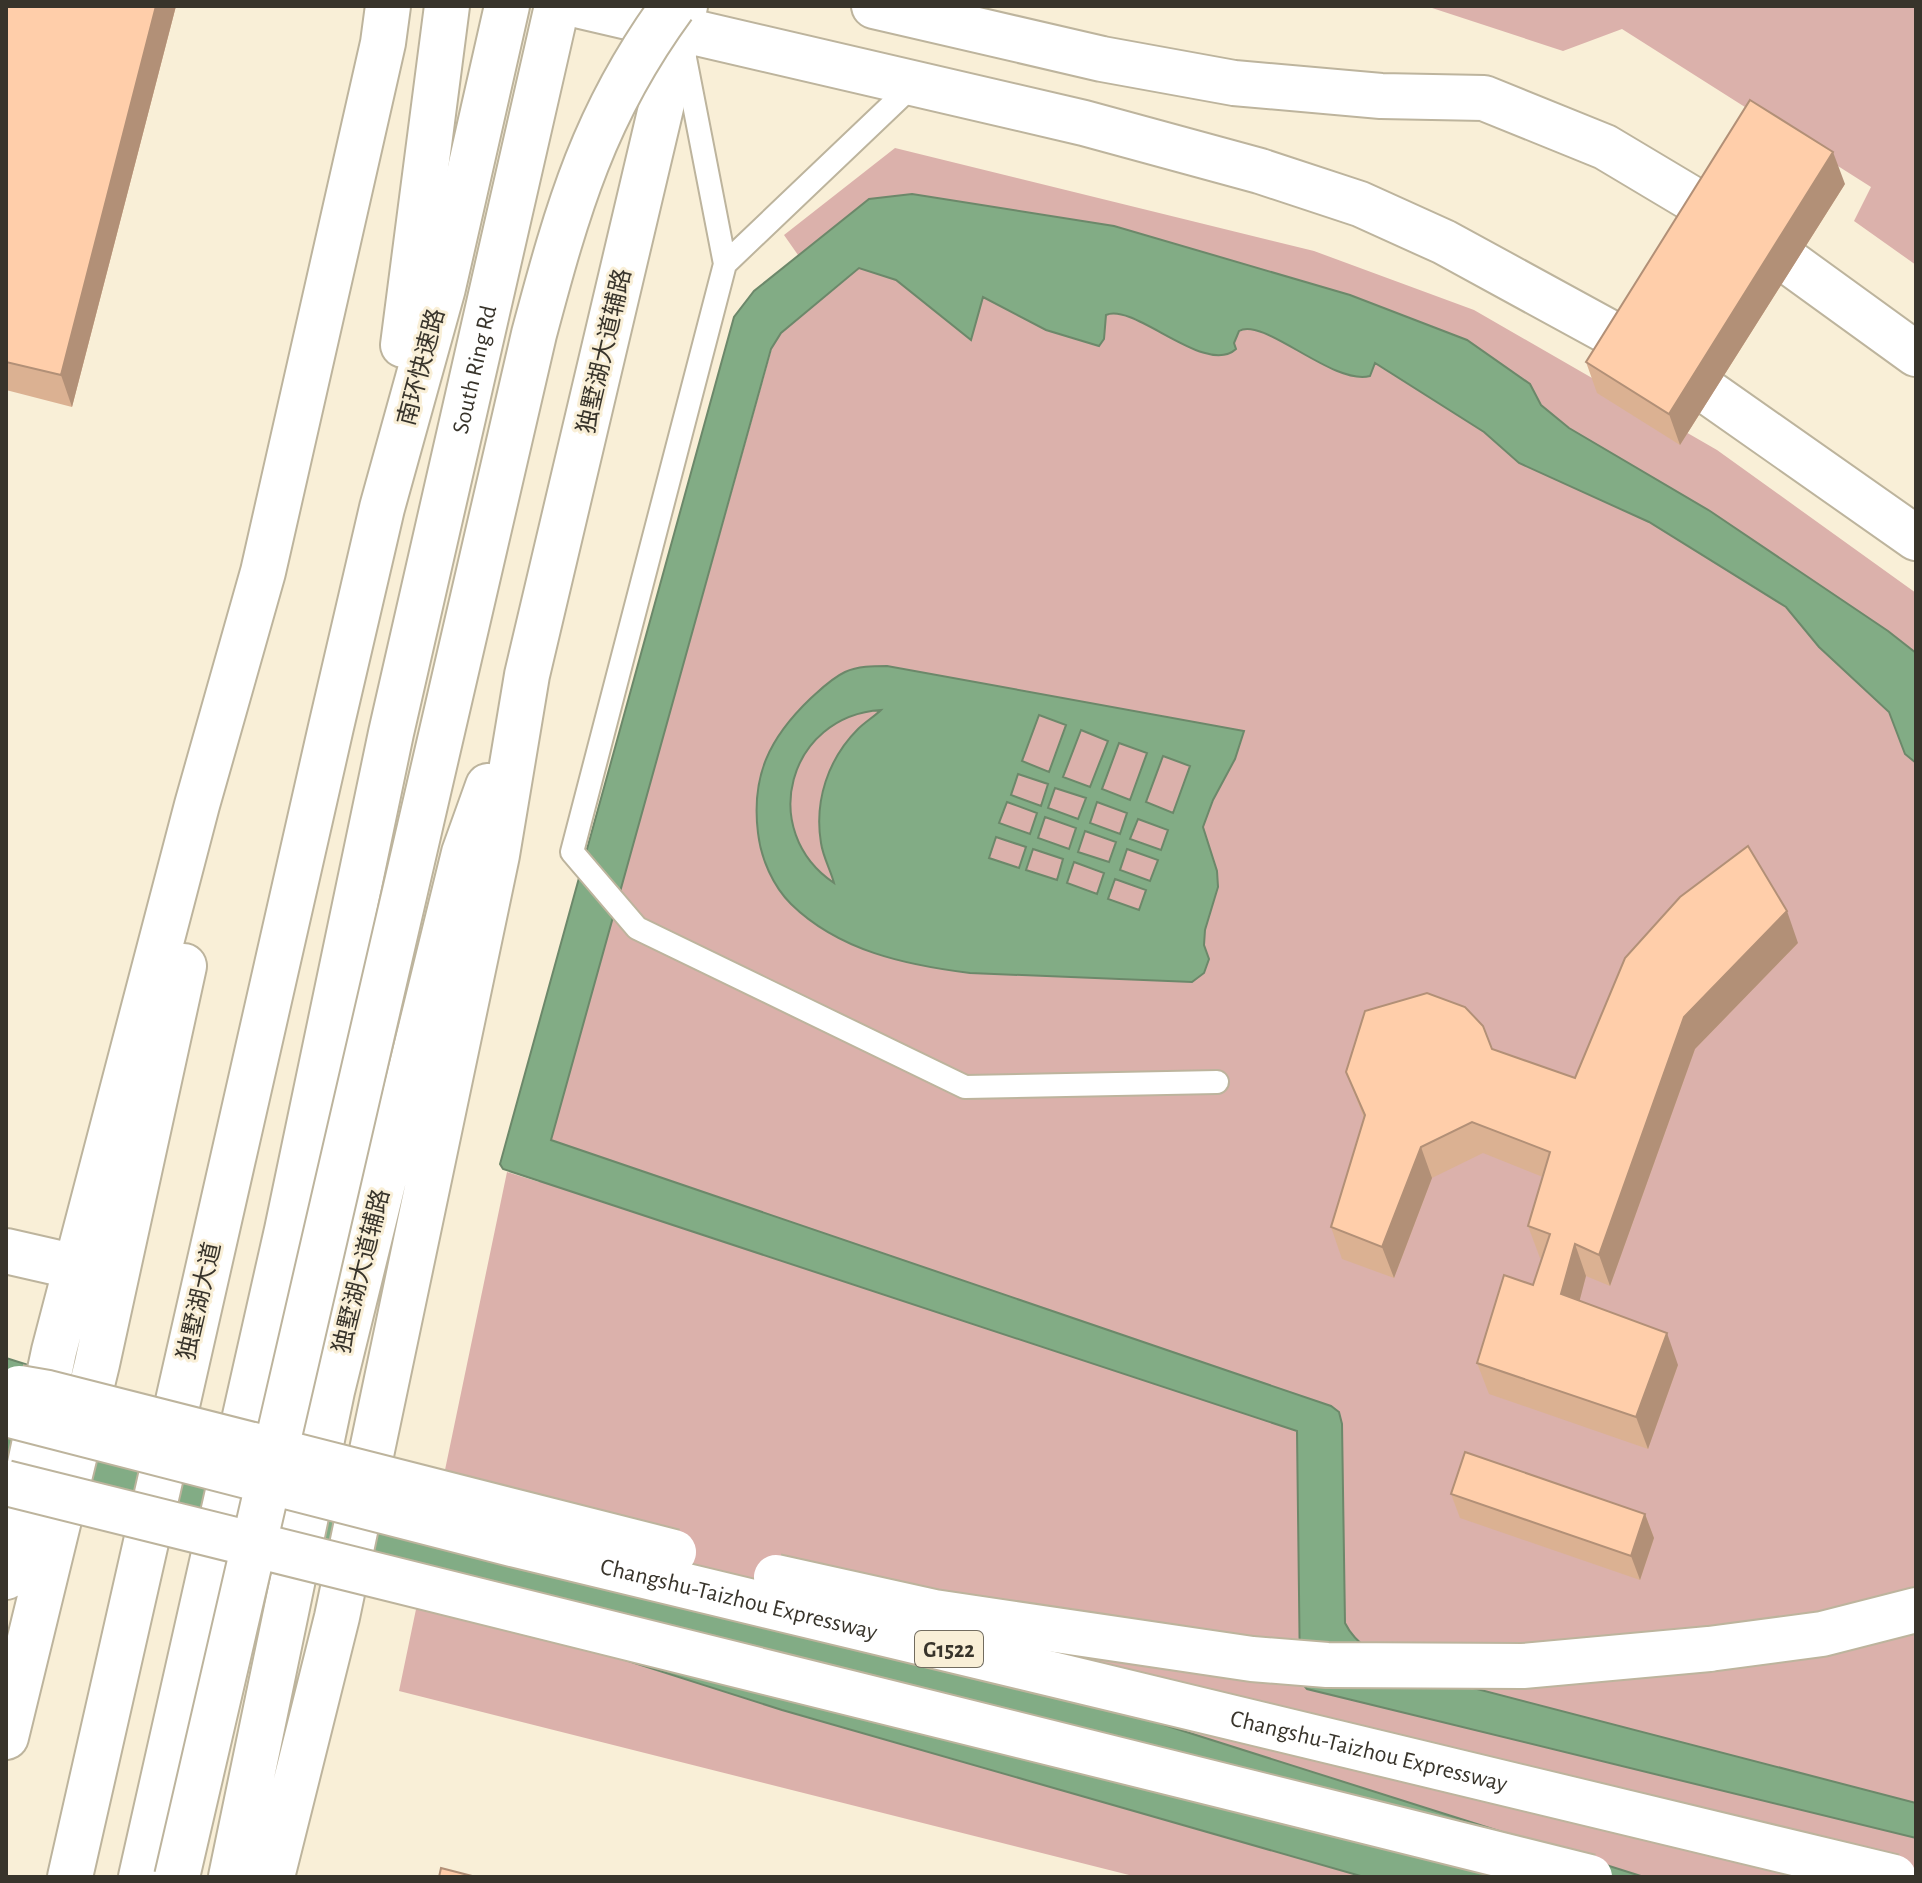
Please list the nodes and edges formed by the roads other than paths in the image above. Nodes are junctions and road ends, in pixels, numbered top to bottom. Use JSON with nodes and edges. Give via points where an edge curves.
{"nodes":[{"id":1,"x":388,"y":6,"type":"edge"},
{"id":2,"x":507,"y":6,"type":"edge"},
{"id":3,"x":557,"y":6,"type":"edge"},
{"id":4,"x":581,"y":6,"type":"edge"},
{"id":5,"x":874,"y":6,"type":"edge"},
{"id":6,"x":447,"y":11,"type":"edge"},
{"id":7,"x":679,"y":13,"type":"edge"},
{"id":8,"x":915,"y":83,"type":"junction"},
{"id":9,"x":725,"y":264,"type":"junction"},
{"id":10,"x":1916,"y":354,"type":"edge"},
{"id":11,"x":382,"y":508,"type":"junction"},
{"id":12,"x":1916,"y":538,"type":"edge"},
{"id":13,"x":263,"y":572,"type":"junction"},
{"id":14,"x":527,"y":675,"type":"junction"},
{"id":15,"x":331,"y":727,"type":"joint"},
{"id":16,"x":1217,"y":1082,"type":"dead end"},
{"id":17,"x":6,"y":1251,"type":"edge"},
{"id":18,"x":76,"y":1267,"type":"junction"},
{"id":19,"x":6,"y":1386,"type":"edge"},
{"id":20,"x":6,"y":1414,"type":"edge"},
{"id":21,"x":30,"y":1500,"type":"edge"},
{"id":22,"x":6,"y":1577,"type":"edge"},
{"id":23,"x":1916,"y":1610,"type":"edge"},
{"id":24,"x":6,"y":1737,"type":"edge"},
{"id":25,"x":70,"y":1877,"type":"edge"},
{"id":26,"x":141,"y":1877,"type":"edge"},
{"id":27,"x":177,"y":1877,"type":"edge"},
{"id":28,"x":231,"y":1877,"type":"edge"},
{"id":29,"x":272,"y":1877,"type":"edge"},
{"id":30,"x":1590,"y":1877,"type":"edge"},
{"id":31,"x":1894,"y":1877,"type":"edge"}],
"edges":[{"from":1,"to":13,"type":"main road"},
{"from":2,"to":11,"type":"main road","name":"南环快速路","via":[[443,288]]},
{"from":3,"to":26,"type":"main road","name":"South Ring Rd","bridge":true,"via":[[391,733],[287,1230]]},
{"from":4,"to":7,"type":"main road"},
{"from":5,"to":10,"type":"main road","via":[[1102,59],[1234,83],[1381,96],[1484,98],[1618,154],[1749,233]]},
{"from":6,"to":11,"type":"main road"},
{"from":7,"to":8,"type":"main road"},
{"from":7,"to":9,"type":"lane"},
{"from":7,"to":14,"type":"main road","name":"独墅湖大道辅路"},
{"from":7,"to":27,"type":"main road","bridge":true,"via":[[631,68],[593,142],[534,334]]},
{"from":8,"to":9,"type":"lane"},
{"from":8,"to":12,"type":"main road","via":[[1260,171],[1360,204],[1444,242],[1671,366]]},
{"from":9,"to":16,"type":"lane","via":[[572,852],[637,928],[965,1087]]},
{"from":11,"to":15,"type":"main road","name":"南环快速路"},
{"from":13,"to":18,"type":"main road"},
{"from":13,"to":21,"type":"main road","bridge":true,"via":[[221,792],[97,1364]]},
{"from":14,"to":28,"type":"main road","name":"独墅湖大道辅路","bridge":true,"via":[[464,853],[332,1391]]},
{"from":14,"to":29,"type":"main road","name":"独墅湖大道辅路","bridge":true,"via":[[497,855],[339,1607]]},
{"from":15,"to":25,"type":"main road","name":"独墅湖大道","bridge":true},
{"from":17,"to":18,"type":"main road"},
{"from":18,"to":21,"type":"main road","bridge":true,"via":[[54,1351]]},
{"from":19,"to":23,"type":"main road","bridge":true,"via":[[751,1572],[934,1612],[1252,1659],[1327,1665],[1570,1663],[1822,1634]]},
{"from":20,"to":31,"type":"main road","name":"Changshu-Taizhou Expressway","number":"G1522","bridge":true,"via":[[547,1552]]},
{"from":21,"to":22,"type":"main road"},
{"from":21,"to":24,"type":"main road"},
{"from":21,"to":30,"type":"main road","bridge":true}]}
